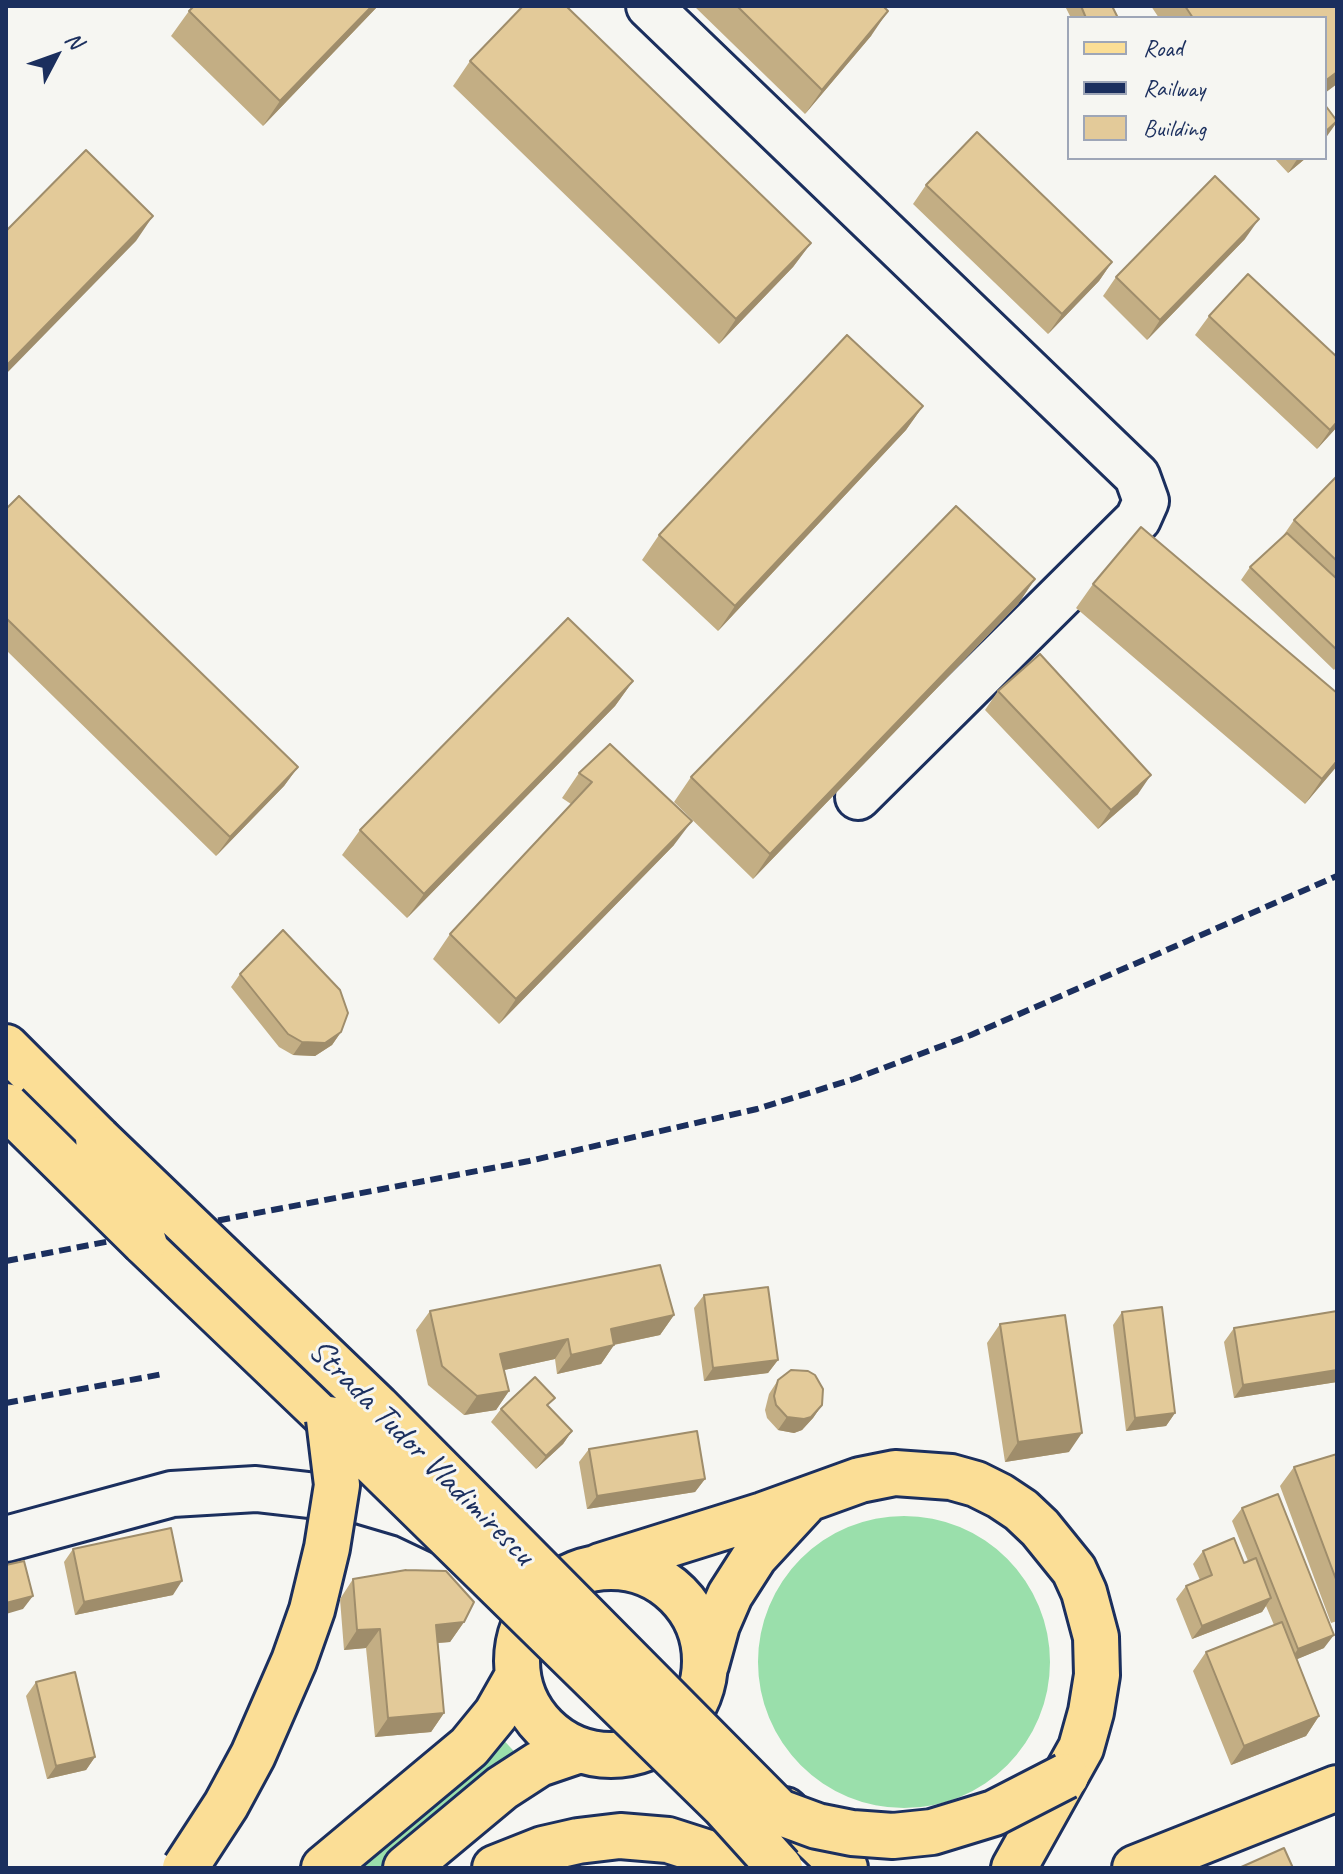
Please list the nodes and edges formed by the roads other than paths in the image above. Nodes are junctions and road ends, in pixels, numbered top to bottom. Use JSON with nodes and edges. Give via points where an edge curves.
{"nodes":[{"id":1,"x":649,"y":6,"type":"edge"},
{"id":2,"x":858,"y":797,"type":"edge"},
{"id":3,"x":6,"y":1047,"type":"edge"},
{"id":4,"x":6,"y":1106,"type":"edge"},
{"id":5,"x":329,"y":1419,"type":"junction"},
{"id":6,"x":807,"y":1500,"type":"junction"},
{"id":7,"x":6,"y":1539,"type":"edge"},
{"id":8,"x":600,"y":1566,"type":"junction"},
{"id":9,"x":533,"y":1605,"type":"junction"},
{"id":10,"x":517,"y":1677,"type":"junction"},
{"id":11,"x":702,"y":1680,"type":"junction"},
{"id":12,"x":580,"y":1750,"type":"junction"},
{"id":13,"x":627,"y":1754,"type":"junction"},
{"id":14,"x":1066,"y":1776,"type":"junction"},
{"id":15,"x":1337,"y":1788,"type":"edge"},
{"id":16,"x":775,"y":1804,"type":"junction"},
{"id":17,"x":185,"y":1868,"type":"edge"},
{"id":18,"x":324,"y":1868,"type":"edge"},
{"id":19,"x":406,"y":1868,"type":"edge"},
{"id":20,"x":495,"y":1868,"type":"edge"},
{"id":21,"x":742,"y":1868,"type":"edge"},
{"id":22,"x":780,"y":1868,"type":"edge"},
{"id":23,"x":826,"y":1868,"type":"edge"},
{"id":24,"x":845,"y":1868,"type":"edge"},
{"id":25,"x":1014,"y":1868,"type":"edge"},
{"id":26,"x":1135,"y":1868,"type":"edge"}],
"edges":[{"from":1,"to":2,"type":"street","via":[[1137,476],[1146,501],[1138,519]]},
{"from":3,"to":16,"type":"main road","name":"Strada Tudor Vladimirescu","bridge":true},
{"from":4,"to":5,"type":"main road","name":"Strada Tudor Vladimirescu","bridge":true},
{"from":5,"to":17,"type":"main road","bridge":true,"via":[[337,1485],[312,1610],[253,1755]]},
{"from":5,"to":22,"type":"main road","name":"Strada Tudor Vladimirescu","bridge":true,"via":[[724,1806]]},
{"from":6,"to":8,"type":"main road"},
{"from":6,"to":11,"type":"main road","via":[[765,1544],[730,1595]]},
{"from":6,"to":14,"type":"main road","via":[[895,1473],[951,1477],[1000,1496],[1040,1528],[1074,1570],[1096,1637],[1091,1712]]},
{"from":7,"to":9,"type":"street","via":[[172,1494],[256,1489],[347,1499],[437,1528],[506,1576]]},
{"from":8,"to":9,"type":"main road","via":[[574,1573]]},
{"from":8,"to":11,"type":"main road","via":[[627,1567],[676,1592],[693,1613],[703,1639]]},
{"from":9,"to":10,"type":"main road","via":[[521,1627]]},
{"from":10,"to":12,"type":"main road","via":[[539,1723]]},
{"from":10,"to":18,"type":"main road","via":[[469,1747]]},
{"from":11,"to":13,"type":"main road","via":[[679,1727],[655,1744]]},
{"from":11,"to":16,"type":"main road","via":[[718,1736]]},
{"from":12,"to":13,"type":"main road"},
{"from":12,"to":19,"type":"main road","via":[[539,1764],[502,1788]]},
{"from":13,"to":16,"type":"main road","via":[[695,1766]]},
{"from":14,"to":16,"type":"main road","bridge":true,"via":[[994,1813],[932,1832],[893,1836],[817,1826]]},
{"from":14,"to":25,"type":"main road"},
{"from":15,"to":26,"type":"main road"},
{"from":16,"to":23,"type":"main road","name":"Strada Tudor Vladimirescu"},
{"from":16,"to":24,"type":"main road"},
{"from":20,"to":21,"type":"main road","via":[[555,1846],[620,1836],[668,1840]]}]}
